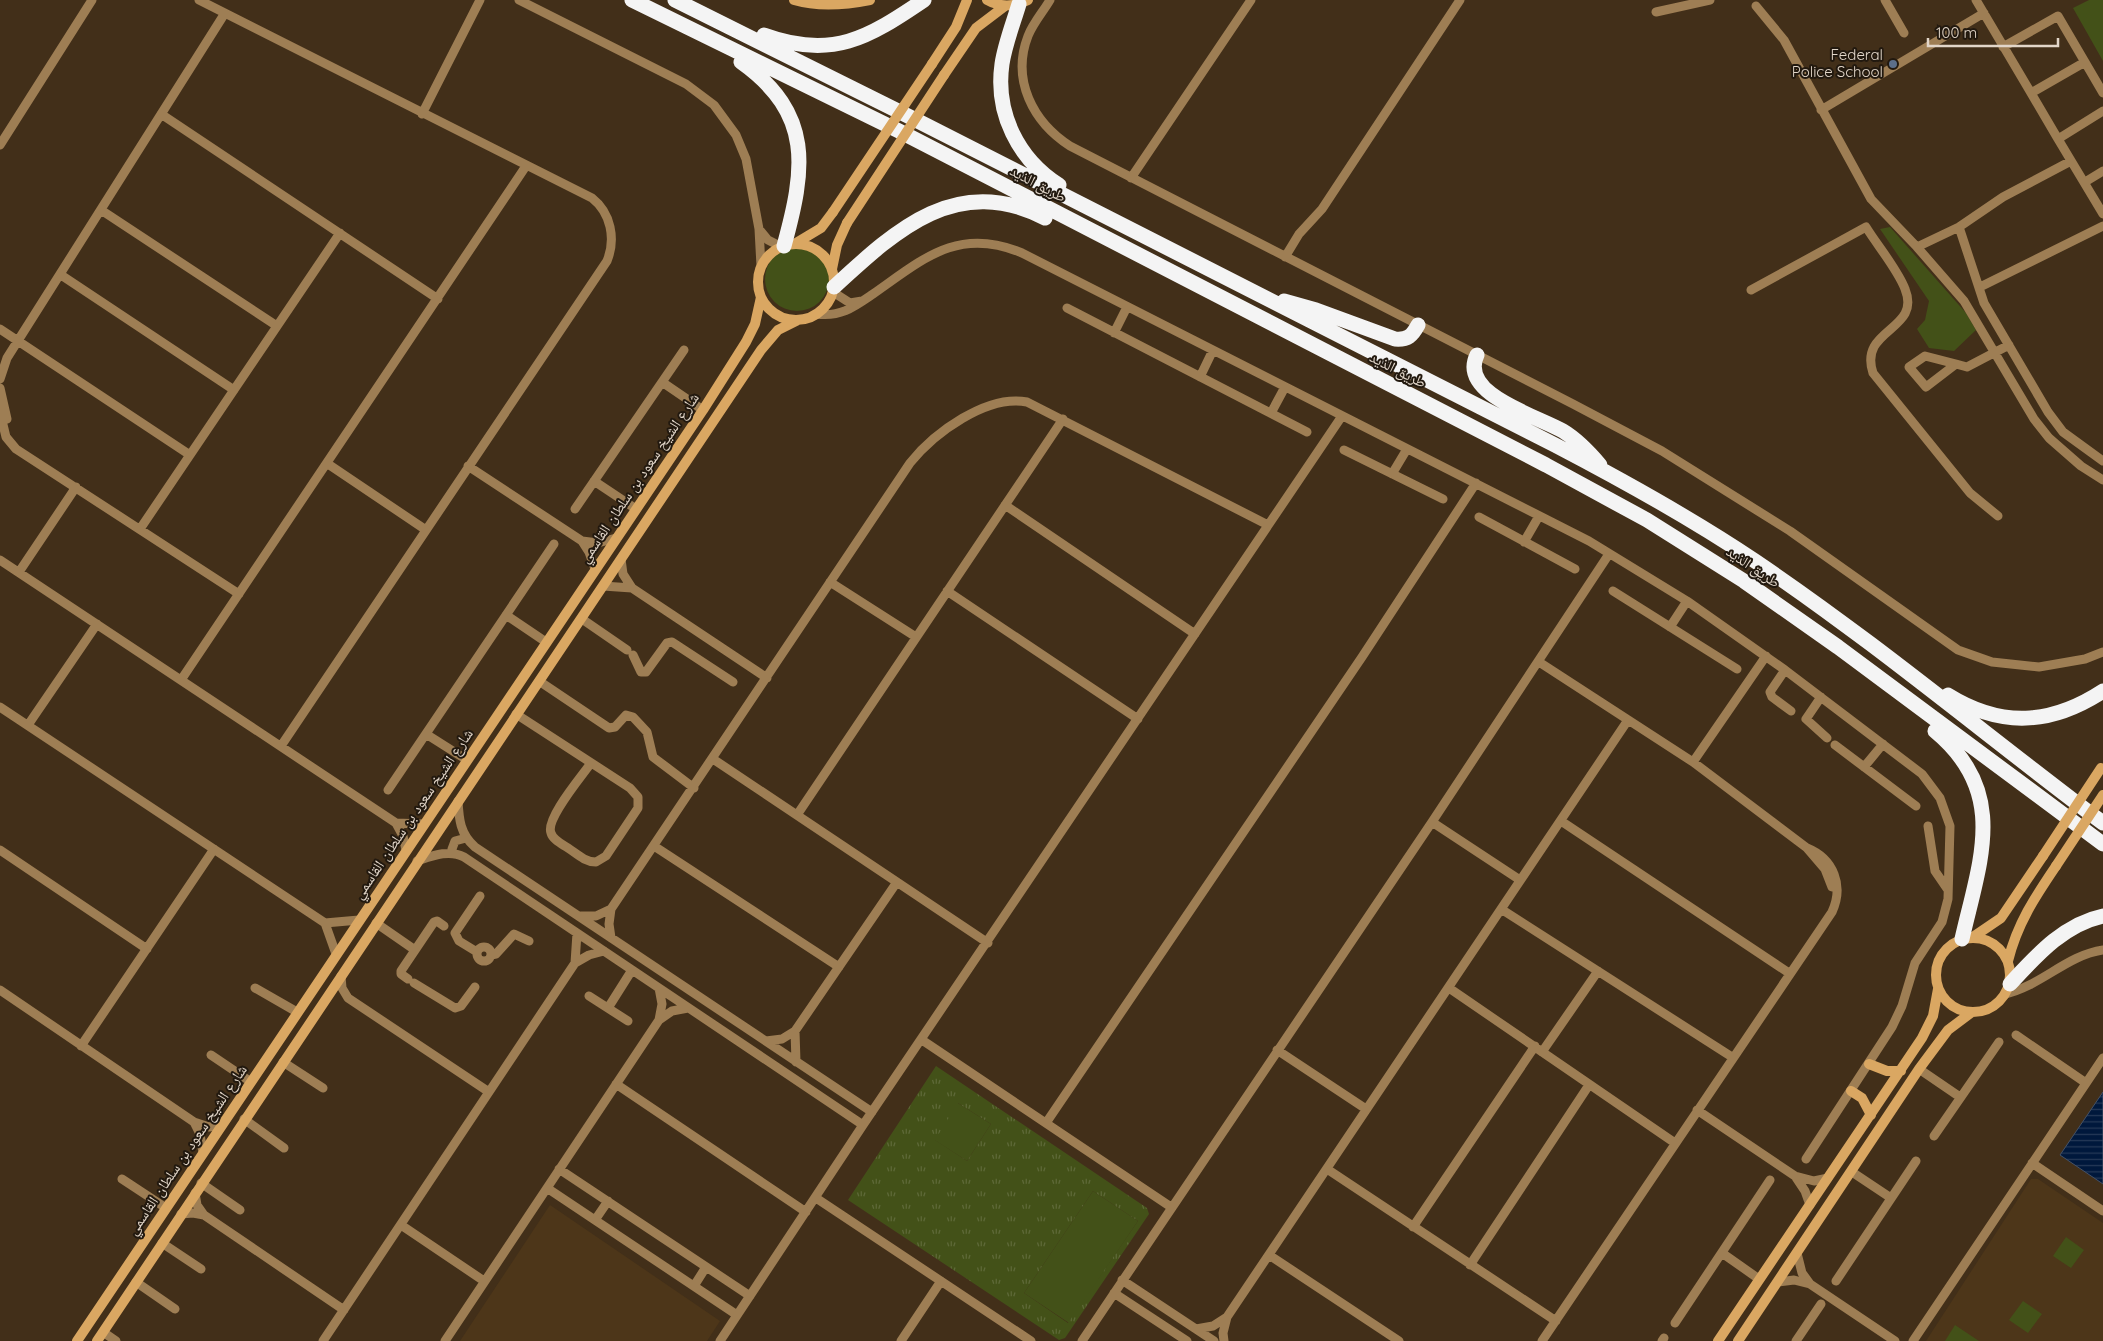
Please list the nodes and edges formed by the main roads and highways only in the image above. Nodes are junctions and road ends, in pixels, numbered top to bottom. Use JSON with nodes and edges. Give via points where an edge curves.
{"nodes":[{"id":1,"x":632,"y":0,"type":"edge"},
{"id":2,"x":676,"y":0,"type":"edge"},
{"id":3,"x":794,"y":0,"type":"edge"},
{"id":4,"x":870,"y":0,"type":"edge"},
{"id":5,"x":924,"y":0,"type":"edge"},
{"id":6,"x":967,"y":0,"type":"edge"},
{"id":7,"x":987,"y":0,"type":"edge"},
{"id":8,"x":1018,"y":4,"type":"edge"},
{"id":9,"x":694,"y":32,"type":"junction"},
{"id":10,"x":787,"y":245,"type":"junction"},
{"id":11,"x":832,"y":269,"type":"junction"},
{"id":12,"x":1242,"y":287,"type":"junction"},
{"id":13,"x":834,"y":289,"type":"junction"},
{"id":14,"x":761,"y":297,"type":"junction"},
{"id":15,"x":1265,"y":298,"type":"junction"},
{"id":16,"x":1232,"y":304,"type":"junction"},
{"id":17,"x":798,"y":320,"type":"junction"},
{"id":18,"x":1418,"y":324,"type":"road end"},
{"id":19,"x":1478,"y":355,"type":"road end"},
{"id":20,"x":1606,"y":472,"type":"junction"},
{"id":21,"x":616,"y":538,"type":"junction"},
{"id":22,"x":620,"y":559,"type":"junction"},
{"id":23,"x":1894,"y":664,"type":"junction"},
{"id":24,"x":1884,"y":682,"type":"junction"},
{"id":25,"x":2103,"y":692,"type":"edge"},
{"id":26,"x":2102,"y":766,"type":"edge"},
{"id":27,"x":2103,"y":795,"type":"edge"},
{"id":28,"x":2103,"y":823,"type":"edge"},
{"id":29,"x":2103,"y":844,"type":"edge"},
{"id":30,"x":2103,"y":916,"type":"edge"},
{"id":31,"x":1967,"y":938,"type":"junction"},
{"id":32,"x":2008,"y":961,"type":"junction"},
{"id":33,"x":1938,"y":989,"type":"junction"},
{"id":34,"x":2008,"y":989,"type":"junction"},
{"id":35,"x":1972,"y":1012,"type":"junction"},
{"id":36,"x":1869,"y":1064,"type":"road end"},
{"id":37,"x":1900,"y":1071,"type":"junction"},
{"id":38,"x":1851,"y":1091,"type":"road end"},
{"id":39,"x":1871,"y":1115,"type":"junction"},
{"id":40,"x":100,"y":1336,"type":"edge"},
{"id":41,"x":1739,"y":1340,"type":"edge"},
{"id":42,"x":77,"y":1341,"type":"edge"},
{"id":43,"x":1718,"y":1341,"type":"edge"}],
"edges":[{"from":1,"to":9,"type":"highway","name":"طريق الذيد"},
{"from":2,"to":5,"type":"highway","via":[[712,11],[782,42],[824,46],[866,36]]},
{"from":2,"to":12,"type":"highway","name":"طريق الذيد"},
{"from":3,"to":4,"type":"main road","via":[[843,4]]},
{"from":6,"to":10,"type":"main road","bridge":true,"via":[[956,27],[833,212],[813,235]]},
{"from":7,"to":8,"type":"main road"},
{"from":8,"to":11,"type":"main road","bridge":true,"via":[[976,28],[847,223],[837,245]]},
{"from":8,"to":12,"type":"highway","via":[[1002,63],[1000,84],[1009,126],[1032,163],[1066,189],[1185,250]]},
{"from":9,"to":10,"type":"highway","via":[[758,75],[784,106],[793,124],[798,144],[799,184]]},
{"from":9,"to":16,"type":"highway","name":"طريق الذيد","via":[[899,131]]},
{"from":10,"to":11,"type":"main road","via":[[813,248],[821,253]]},
{"from":10,"to":14,"type":"main road","via":[[766,258],[761,266],[758,278]]},
{"from":11,"to":13,"type":"main road"},
{"from":12,"to":15,"type":"highway","name":"طريق الذيد"},
{"from":13,"to":16,"type":"highway","via":[[887,241],[933,211],[973,200],[1014,204],[1157,274]]},
{"from":13,"to":17,"type":"main road","via":[[827,304],[817,314]]},
{"from":14,"to":17,"type":"main road","via":[[775,314]]},
{"from":14,"to":21,"type":"main road","name":"شارع الشيخ سعود بن سلطان القاسمي","via":[[749,336]]},
{"from":15,"to":18,"type":"highway","via":[[1299,304],[1395,339],[1410,337]]},
{"from":15,"to":20,"type":"highway","name":"طريق الذيد"},
{"from":16,"to":24,"type":"highway","name":"طريق الذيد","via":[[1647,520],[1752,586]]},
{"from":17,"to":22,"type":"main road","name":"شارع الشيخ سعود بن سلطان القاسمي","via":[[778,330],[766,342]]},
{"from":19,"to":20,"type":"highway","via":[[1473,363],[1473,372],[1478,383],[1493,396],[1564,432],[1586,447]]},
{"from":20,"to":23,"type":"highway","name":"طريق الذيد","via":[[1754,561]]},
{"from":21,"to":22,"type":"main road","via":[[624,542]]},
{"from":21,"to":42,"type":"main road","name":"شارع الشيخ سعود بن سلطان القاسمي"},
{"from":22,"to":40,"type":"main road","name":"شارع الشيخ سعود بن سلطان القاسمي"},
{"from":23,"to":25,"type":"highway","via":[[1971,708],[2002,717],[2043,717],[2067,711]]},
{"from":23,"to":28,"type":"highway","name":"طريق الذيد"},
{"from":24,"to":29,"type":"highway","name":"طريق الذيد"},
{"from":24,"to":31,"type":"highway","via":[[1906,707],[1950,743],[1974,776],[1981,796],[1985,836]]},
{"from":26,"to":31,"type":"main road","bridge":true,"via":[[2001,918],[1983,932]]},
{"from":27,"to":32,"type":"main road","bridge":true,"via":[[2024,914]]},
{"from":30,"to":34,"type":"highway","via":[[2057,938]]},
{"from":31,"to":32,"type":"main road","via":[[1994,944]]},
{"from":31,"to":33,"type":"main road","via":[[1951,945],[1939,959]]},
{"from":32,"to":34,"type":"main road"},
{"from":33,"to":35,"type":"main road","via":[[1952,1005]]},
{"from":33,"to":37,"type":"main road","via":[[1928,1028]]},
{"from":34,"to":35,"type":"main road","via":[[1991,1008]]},
{"from":35,"to":41,"type":"main road","via":[[1948,1030],[1920,1069]]},
{"from":36,"to":37,"type":"main road","via":[[1887,1071]]},
{"from":37,"to":39,"type":"main road"},
{"from":38,"to":39,"type":"main road","via":[[1862,1098]]},
{"from":39,"to":43,"type":"main road"}]}
